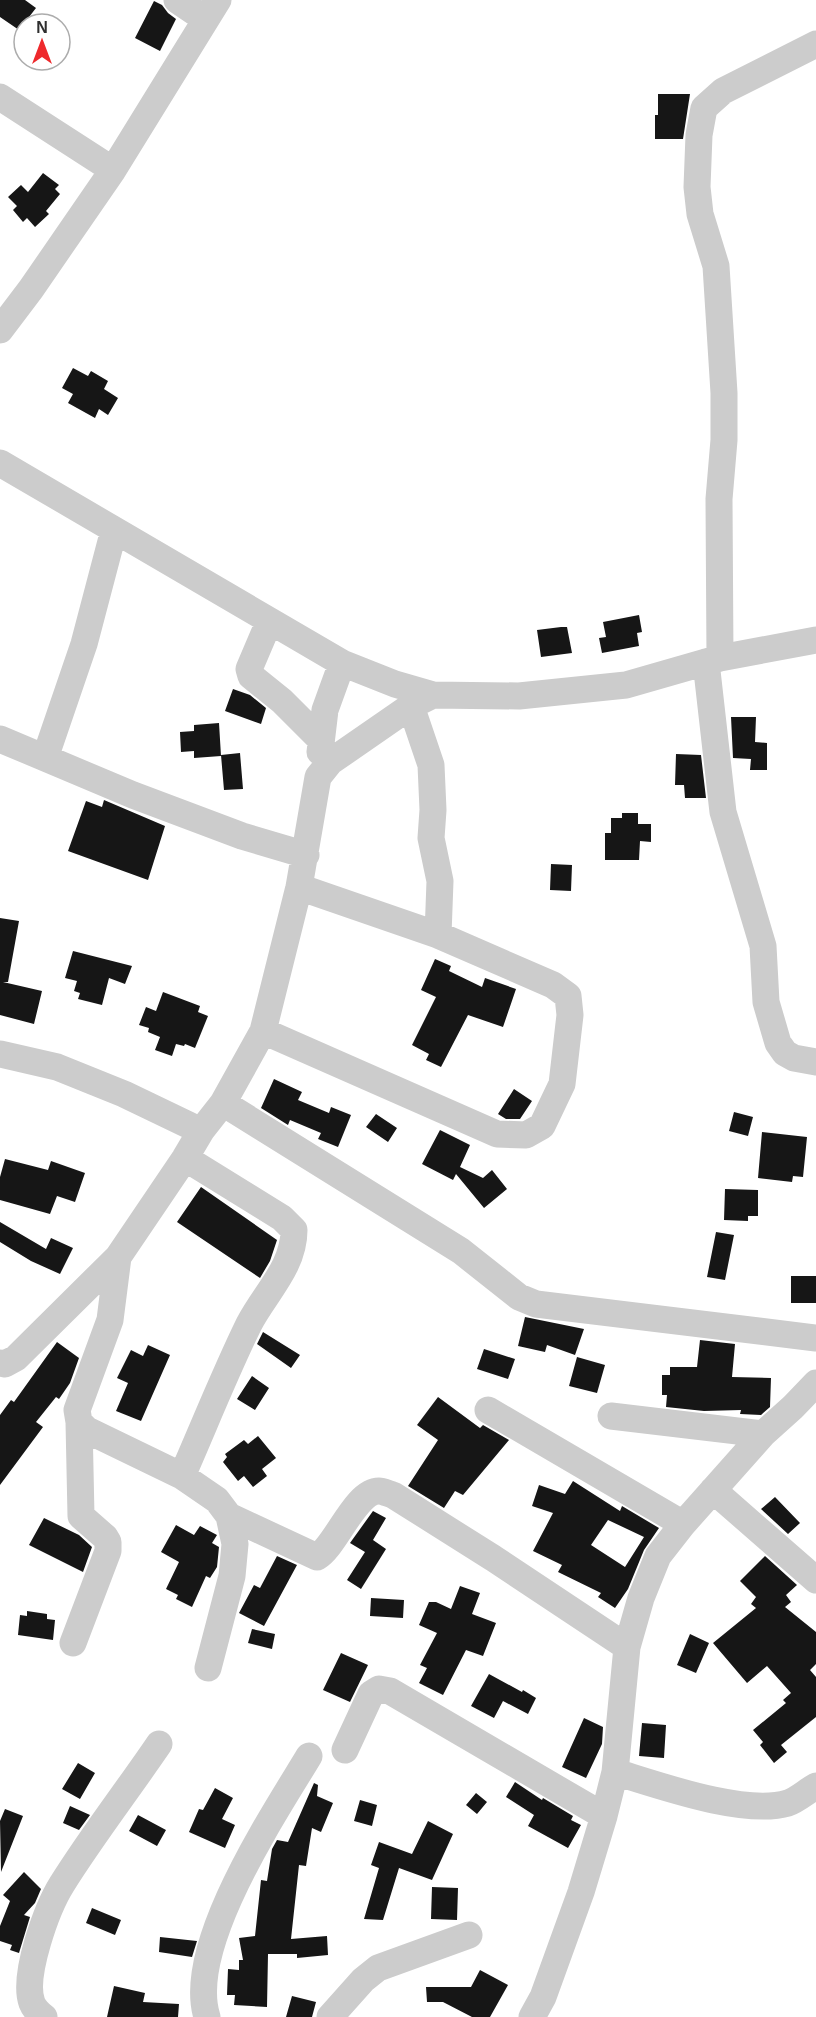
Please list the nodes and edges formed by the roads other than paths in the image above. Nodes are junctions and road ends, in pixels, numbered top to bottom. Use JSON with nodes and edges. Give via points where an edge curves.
{"nodes":[{"id":1,"x":177,"y":0,"type":"edge"},
{"id":2,"x":212,"y":9,"type":"edge"},
{"id":3,"x":816,"y":44,"type":"edge"},
{"id":4,"x":0,"y":97,"type":"edge"},
{"id":5,"x":113,"y":170,"type":"junction"},
{"id":6,"x":0,"y":330,"type":"edge"},
{"id":7,"x":0,"y":463,"type":"edge"},
{"id":8,"x":114,"y":530,"type":"junction"},
{"id":9,"x":269,"y":622,"type":"junction"},
{"id":10,"x":816,"y":640,"type":"edge"},
{"id":11,"x":713,"y":660,"type":"junction"},
{"id":12,"x":342,"y":663,"type":"junction"},
{"id":13,"x":422,"y":700,"type":"junction"},
{"id":14,"x":0,"y":740,"type":"edge"},
{"id":15,"x":321,"y":740,"type":"junction"},
{"id":16,"x":45,"y":758,"type":"junction"},
{"id":17,"x":318,"y":777,"type":"junction"},
{"id":18,"x":306,"y":855,"type":"junction"},
{"id":19,"x":300,"y":887,"type":"junction"},
{"id":20,"x":438,"y":935,"type":"junction"},
{"id":21,"x":263,"y":1031,"type":"junction"},
{"id":22,"x":0,"y":1053,"type":"edge"},
{"id":23,"x":816,"y":1062,"type":"edge"},
{"id":24,"x":223,"y":1103,"type":"junction"},
{"id":25,"x":201,"y":1131,"type":"junction"},
{"id":26,"x":185,"y":1158,"type":"junction"},
{"id":27,"x":118,"y":1257,"type":"junction"},
{"id":28,"x":816,"y":1338,"type":"edge"},
{"id":29,"x":2,"y":1366,"type":"edge"},
{"id":30,"x":816,"y":1385,"type":"edge"},
{"id":31,"x":488,"y":1410,"type":"dead end"},
{"id":32,"x":611,"y":1416,"type":"dead end"},
{"id":33,"x":79,"y":1422,"type":"junction"},
{"id":34,"x":763,"y":1434,"type":"junction"},
{"id":35,"x":182,"y":1476,"type":"junction"},
{"id":36,"x":713,"y":1490,"type":"junction"},
{"id":37,"x":230,"y":1516,"type":"junction"},
{"id":38,"x":683,"y":1524,"type":"junction"},
{"id":39,"x":816,"y":1580,"type":"edge"},
{"id":40,"x":73,"y":1643,"type":"dead end"},
{"id":41,"x":627,"y":1647,"type":"junction"},
{"id":42,"x":208,"y":1668,"type":"dead end"},
{"id":43,"x":159,"y":1744,"type":"dead end"},
{"id":44,"x":345,"y":1750,"type":"dead end"},
{"id":45,"x":309,"y":1756,"type":"dead end"},
{"id":46,"x":615,"y":1772,"type":"junction"},
{"id":47,"x":812,"y":1796,"type":"edge"},
{"id":48,"x":604,"y":1816,"type":"junction"},
{"id":49,"x":469,"y":1935,"type":"dead end"},
{"id":50,"x":44,"y":2017,"type":"edge"},
{"id":51,"x":207,"y":2017,"type":"edge"},
{"id":52,"x":330,"y":2017,"type":"edge"},
{"id":53,"x":532,"y":2017,"type":"edge"}],
"edges":[{"from":1,"to":2,"type":"street"},
{"from":2,"to":5,"type":"street"},
{"from":3,"to":11,"type":"street","via":[[723,91],[705,108],[699,135],[697,187],[700,214],[716,266],[724,393]]},
{"from":4,"to":5,"type":"street"},
{"from":5,"to":6,"type":"street"},
{"from":7,"to":8,"type":"street"},
{"from":8,"to":9,"type":"street"},
{"from":8,"to":16,"type":"street","via":[[84,644]]},
{"from":9,"to":12,"type":"street"},
{"from":9,"to":15,"type":"street","via":[[249,669],[251,676]]},
{"from":10,"to":11,"type":"street"},
{"from":11,"to":13,"type":"street","via":[[626,685],[519,696]]},
{"from":11,"to":23,"type":"street","via":[[723,812],[763,946],[766,1002],[778,1043],[785,1053]]},
{"from":12,"to":13,"type":"street"},
{"from":12,"to":15,"type":"street","via":[[325,710]]},
{"from":13,"to":17,"type":"street","via":[[330,762]]},
{"from":13,"to":20,"type":"street","via":[[431,765],[430,838],[441,881]]},
{"from":14,"to":16,"type":"street"},
{"from":15,"to":17,"type":"street"},
{"from":16,"to":18,"type":"street","via":[[242,836]]},
{"from":17,"to":18,"type":"street"},
{"from":18,"to":19,"type":"street"},
{"from":19,"to":20,"type":"street"},
{"from":19,"to":21,"type":"street"},
{"from":20,"to":21,"type":"street","via":[[553,985],[568,996],[570,1015],[562,1084],[542,1126],[526,1135],[497,1134]]},
{"from":21,"to":24,"type":"street"},
{"from":22,"to":25,"type":"street","via":[[66,1071]]},
{"from":24,"to":25,"type":"street"},
{"from":24,"to":28,"type":"street","via":[[461,1251],[519,1297],[536,1304]]},
{"from":25,"to":26,"type":"street"},
{"from":26,"to":27,"type":"street"},
{"from":26,"to":35,"type":"street","via":[[282,1218],[294,1230],[294,1243],[284,1268],[250,1323]]},
{"from":27,"to":29,"type":"street","via":[[16,1358]]},
{"from":27,"to":33,"type":"street","via":[[110,1320],[77,1410]]},
{"from":30,"to":34,"type":"street"},
{"from":31,"to":38,"type":"street"},
{"from":32,"to":34,"type":"street"},
{"from":33,"to":35,"type":"street","via":[[87,1430]]},
{"from":33,"to":40,"type":"street","via":[[81,1516],[105,1537],[108,1551]]},
{"from":34,"to":36,"type":"street"},
{"from":35,"to":37,"type":"street","via":[[217,1500]]},
{"from":36,"to":38,"type":"street"},
{"from":36,"to":39,"type":"street"},
{"from":37,"to":41,"type":"street","via":[[317,1557],[368,1494],[380,1491],[393,1495]]},
{"from":37,"to":42,"type":"street","via":[[235,1544],[232,1576]]},
{"from":38,"to":41,"type":"street","via":[[658,1556]]},
{"from":41,"to":46,"type":"street"},
{"from":43,"to":50,"type":"street","via":[[61,1886],[42,1927],[31,1988],[32,2004]]},
{"from":44,"to":48,"type":"street","via":[[371,1694],[379,1689],[390,1691]]},
{"from":45,"to":51,"type":"street","via":[[261,1836],[212,1940],[202,1996]]},
{"from":46,"to":47,"type":"street","via":[[706,1799],[758,1806]]},
{"from":46,"to":48,"type":"street"},
{"from":48,"to":53,"type":"street","via":[[577,1903]]},
{"from":49,"to":52,"type":"street","via":[[378,1968]]}]}
